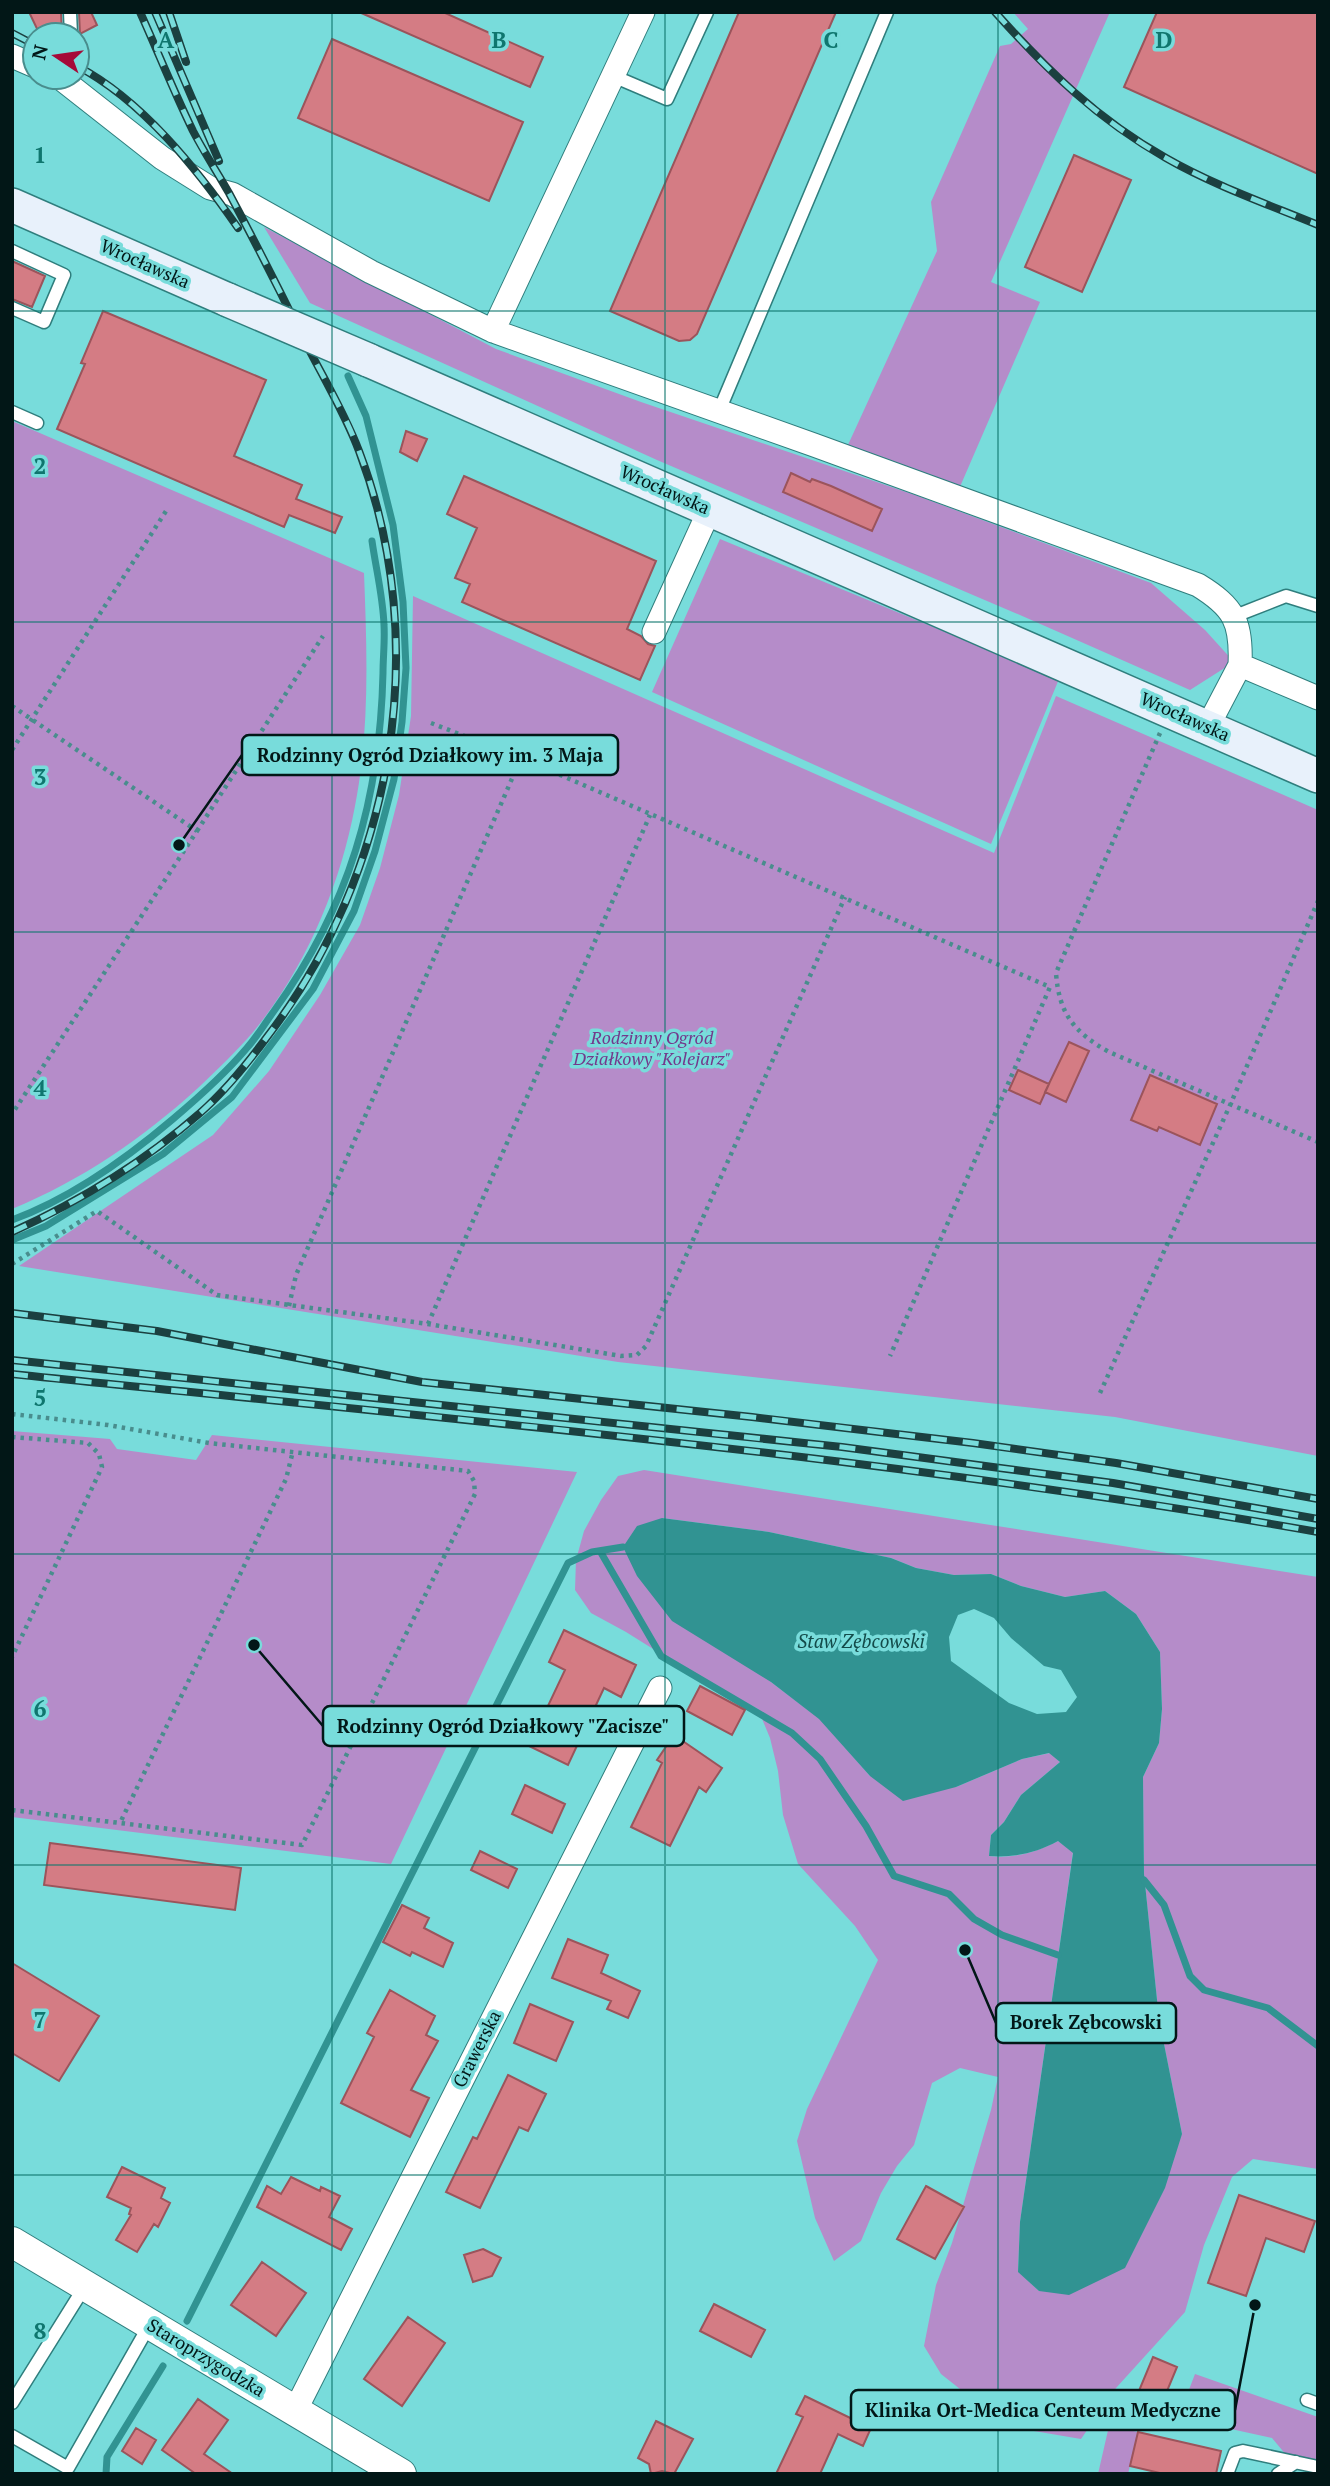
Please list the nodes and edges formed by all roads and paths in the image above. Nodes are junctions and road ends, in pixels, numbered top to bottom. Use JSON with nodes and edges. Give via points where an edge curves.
{"nodes":[{"id":1,"x":643,"y":12,"type":"edge"},
{"id":2,"x":707,"y":12,"type":"edge"},
{"id":3,"x":887,"y":12,"type":"edge"},
{"id":4,"x":613,"y":76,"type":"junction"},
{"id":5,"x":78,"y":91,"type":"edge"},
{"id":6,"x":12,"y":205,"type":"edge"},
{"id":7,"x":12,"y":251,"type":"edge"},
{"id":8,"x":12,"y":309,"type":"edge"},
{"id":9,"x":493,"y":331,"type":"junction"},
{"id":10,"x":719,"y":411,"type":"junction"},
{"id":11,"x":12,"y":412,"type":"edge"},
{"id":12,"x":37,"y":423,"type":"dead end"},
{"id":13,"x":168,"y":508,"type":"dead end"},
{"id":14,"x":710,"y":509,"type":"junction"},
{"id":15,"x":1318,"y":606,"type":"edge"},
{"id":16,"x":1235,"y":616,"type":"junction"},
{"id":17,"x":654,"y":632,"type":"dead end"},
{"id":18,"x":323,"y":636,"type":"dead end"},
{"id":19,"x":1240,"y":665,"type":"junction"},
{"id":20,"x":1318,"y":698,"type":"edge"},
{"id":21,"x":12,"y":706,"type":"edge"},
{"id":22,"x":32,"y":719,"type":"junction"},
{"id":23,"x":431,"y":723,"type":"dead end"},
{"id":24,"x":1207,"y":728,"type":"junction"},
{"id":25,"x":1156,"y":741,"type":"dead end"},
{"id":26,"x":12,"y":750,"type":"edge"},
{"id":27,"x":521,"y":758,"type":"junction"},
{"id":28,"x":1318,"y":776,"type":"edge"},
{"id":29,"x":650,"y":814,"type":"junction"},
{"id":30,"x":197,"y":831,"type":"junction"},
{"id":31,"x":845,"y":897,"type":"junction"},
{"id":32,"x":1318,"y":901,"type":"edge"},
{"id":33,"x":1056,"y":973,"type":"junction"},
{"id":34,"x":1050,"y":987,"type":"junction"},
{"id":35,"x":1231,"y":1103,"type":"junction"},
{"id":36,"x":12,"y":1114,"type":"edge"},
{"id":37,"x":1318,"y":1142,"type":"edge"},
{"id":38,"x":12,"y":1264,"type":"edge"},
{"id":39,"x":289,"y":1306,"type":"junction"},
{"id":40,"x":428,"y":1324,"type":"junction"},
{"id":41,"x":890,"y":1356,"type":"dead end"},
{"id":42,"x":1100,"y":1394,"type":"dead end"},
{"id":43,"x":12,"y":1414,"type":"edge"},
{"id":44,"x":12,"y":1437,"type":"edge"},
{"id":45,"x":293,"y":1451,"type":"junction"},
{"id":46,"x":12,"y":1657,"type":"edge"},
{"id":47,"x":660,"y":1688,"type":"dead end"},
{"id":48,"x":12,"y":1810,"type":"edge"},
{"id":49,"x":120,"y":1823,"type":"junction"},
{"id":50,"x":12,"y":2242,"type":"edge"},
{"id":51,"x":85,"y":2285,"type":"junction"},
{"id":52,"x":150,"y":2324,"type":"junction"},
{"id":53,"x":12,"y":2403,"type":"edge"},
{"id":54,"x":295,"y":2411,"type":"junction"},
{"id":55,"x":12,"y":2436,"type":"edge"},
{"id":56,"x":1296,"y":2462,"type":"junction"},
{"id":57,"x":1318,"y":2467,"type":"edge"},
{"id":58,"x":401,"y":2474,"type":"edge"},
{"id":59,"x":1227,"y":2474,"type":"edge"},
{"id":60,"x":1278,"y":2474,"type":"edge"}],
"edges":[{"from":1,"to":4,"type":"street"},
{"from":2,"to":4,"type":"lane","via":[[667,99]]},
{"from":3,"to":10,"type":"lane"},
{"from":4,"to":9,"type":"street"},
{"from":5,"to":9,"type":"street","via":[[162,158],[210,188],[232,194],[371,272]]},
{"from":6,"to":14,"type":"main road","name":"Wrocławska","bridge":true},
{"from":7,"to":8,"type":"lane","via":[[64,275],[44,322]]},
{"from":9,"to":10,"type":"street"},
{"from":10,"to":16,"type":"street","via":[[1198,585],[1218,597]]},
{"from":11,"to":12,"type":"lane"},
{"from":13,"to":22,"type":"path"},
{"from":14,"to":17,"type":"street"},
{"from":14,"to":24,"type":"main road","name":"Wrocławska"},
{"from":15,"to":16,"type":"lane","via":[[1286,596]]},
{"from":16,"to":19,"type":"street"},
{"from":18,"to":30,"type":"path"},
{"from":19,"to":20,"type":"street"},
{"from":19,"to":24,"type":"street"},
{"from":21,"to":22,"type":"path"},
{"from":22,"to":26,"type":"path"},
{"from":22,"to":30,"type":"path"},
{"from":23,"to":27,"type":"path"},
{"from":24,"to":28,"type":"main road","name":"Wrocławska"},
{"from":25,"to":33,"type":"path"},
{"from":27,"to":29,"type":"path"},
{"from":27,"to":39,"type":"path","via":[[296,1275]]},
{"from":29,"to":31,"type":"path"},
{"from":29,"to":40,"type":"path"},
{"from":30,"to":36,"type":"path"},
{"from":31,"to":34,"type":"path"},
{"from":31,"to":40,"type":"path","via":[[646,1346],[637,1355],[621,1356]]},
{"from":32,"to":35,"type":"path"},
{"from":33,"to":34,"type":"path"},
{"from":33,"to":35,"type":"path","via":[[1058,995],[1069,1021],[1087,1040]]},
{"from":34,"to":41,"type":"path"},
{"from":35,"to":37,"type":"path"},
{"from":35,"to":42,"type":"path"},
{"from":38,"to":39,"type":"path","via":[[97,1211],[218,1295]]},
{"from":39,"to":40,"type":"path"},
{"from":43,"to":45,"type":"path"},
{"from":44,"to":46,"type":"path","via":[[88,1443],[99,1454],[102,1467]]},
{"from":45,"to":49,"type":"path","via":[[286,1479]]},
{"from":45,"to":49,"type":"path","via":[[468,1471],[475,1494],[302,1845]]},
{"from":47,"to":54,"type":"street","name":"Grawerska"},
{"from":48,"to":49,"type":"path"},
{"from":50,"to":51,"type":"street","name":"Staroprzygodzka"},
{"from":51,"to":52,"type":"street","name":"Staroprzygodzka"},
{"from":51,"to":53,"type":"lane"},
{"from":52,"to":54,"type":"street","name":"Staroprzygodzka"},
{"from":52,"to":55,"type":"lane","via":[[68,2468]]},
{"from":54,"to":58,"type":"street","name":"Staroprzygodzka"},
{"from":56,"to":57,"type":"lane"},
{"from":56,"to":59,"type":"lane","via":[[1243,2451],[1235,2453]]},
{"from":56,"to":60,"type":"lane"}]}
